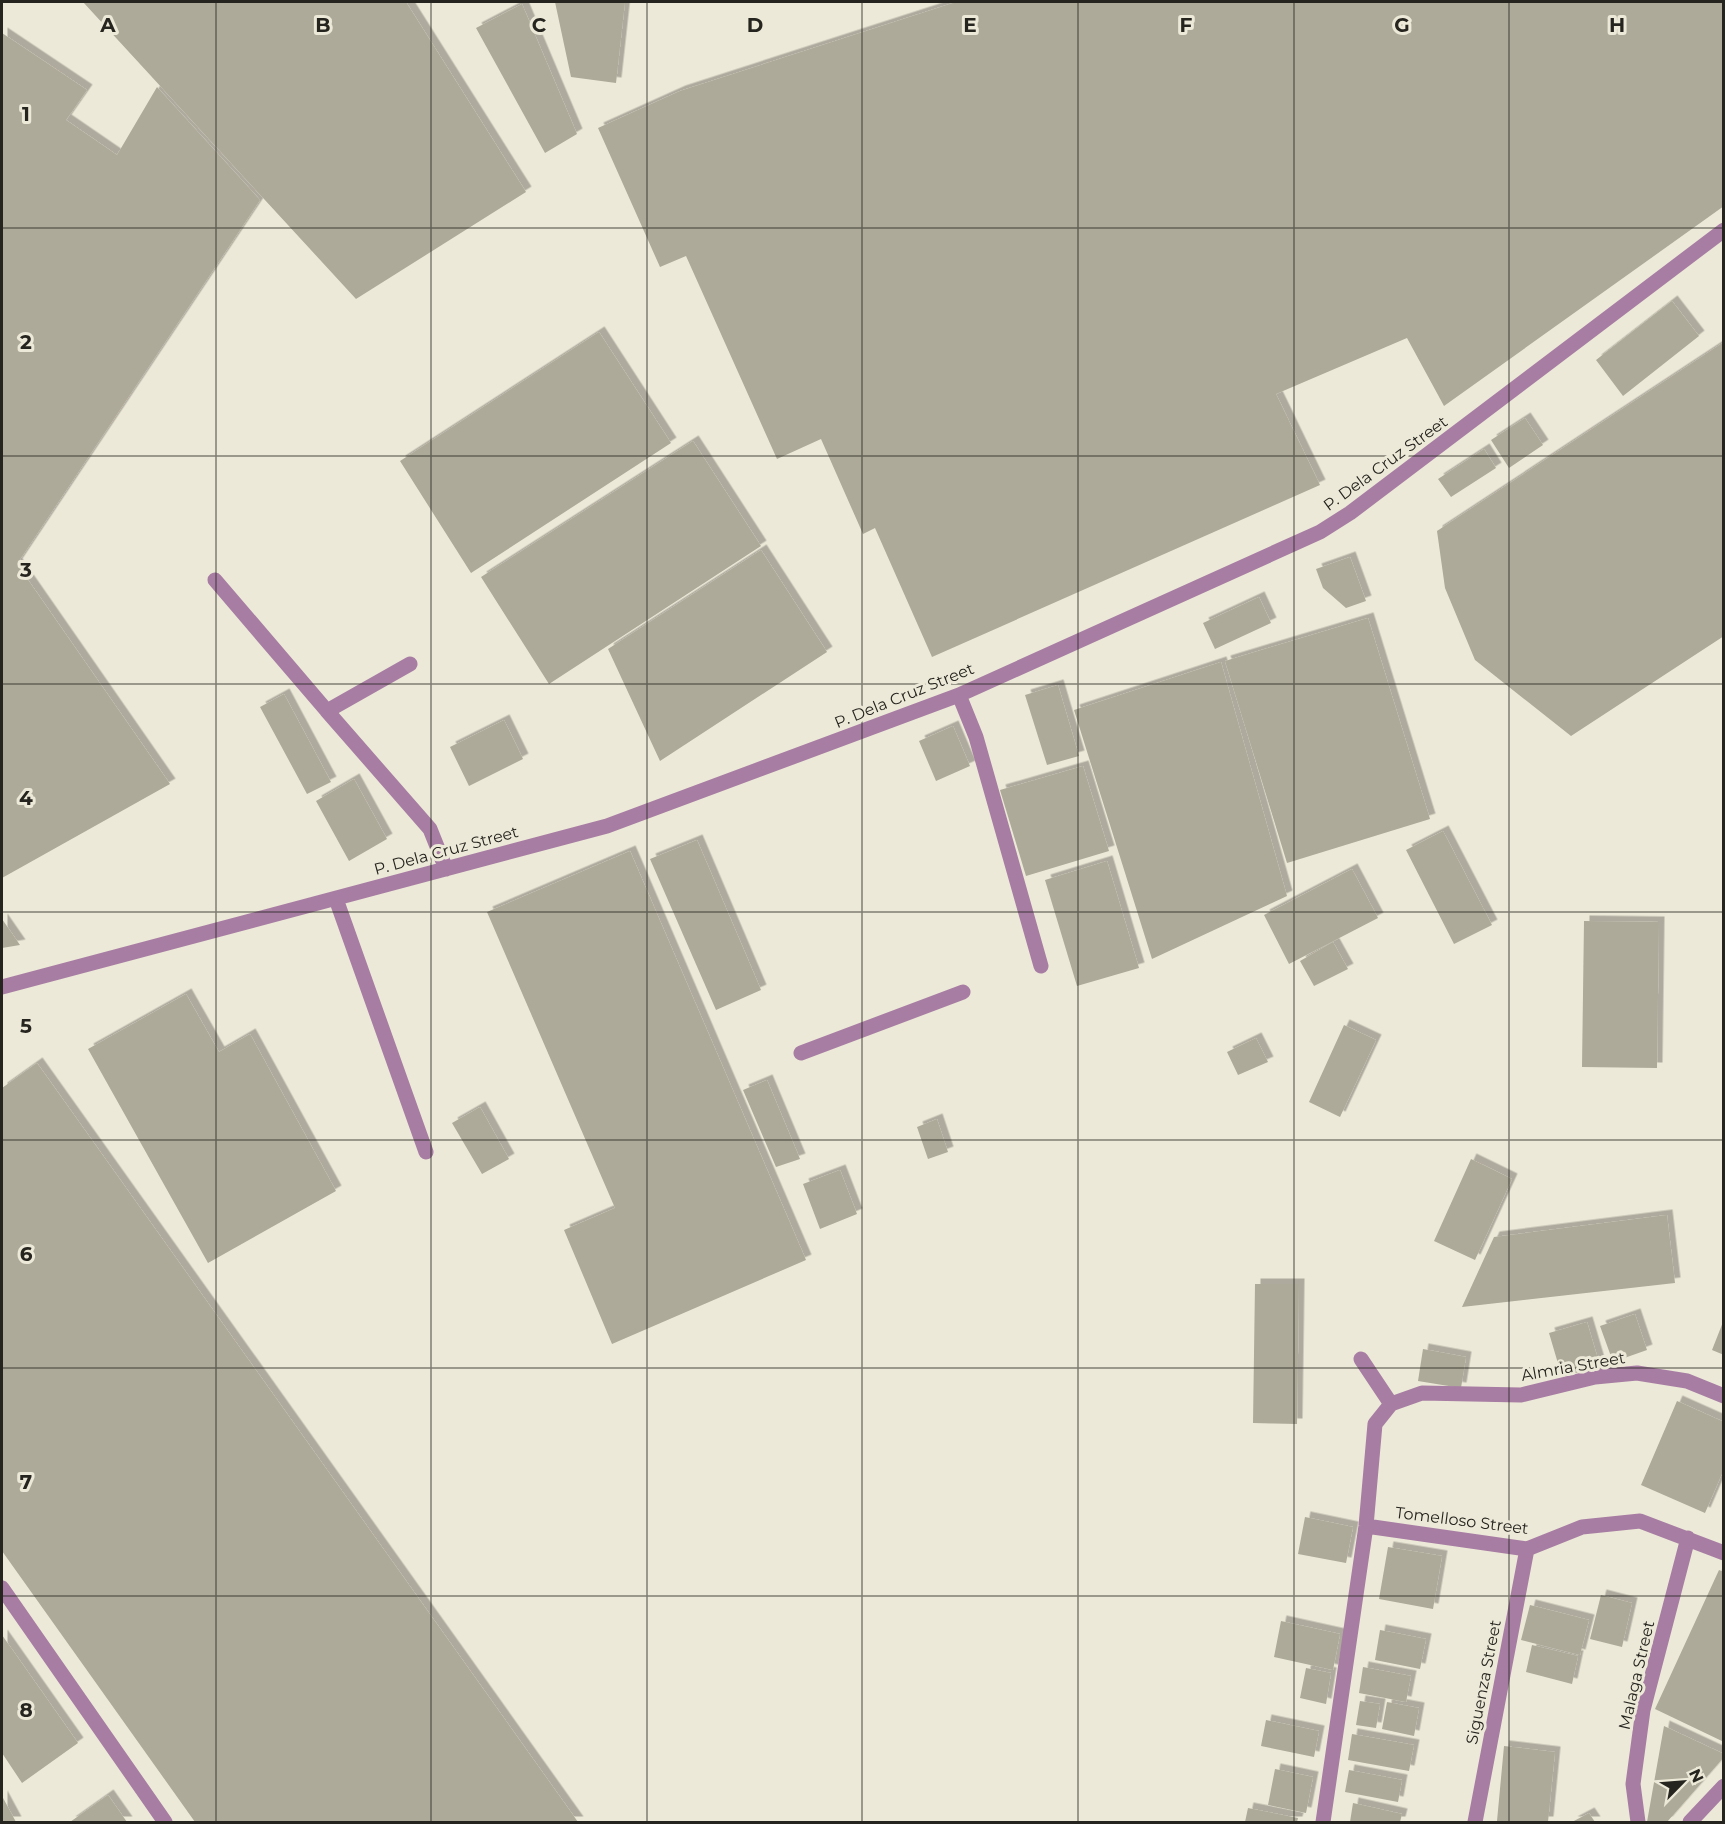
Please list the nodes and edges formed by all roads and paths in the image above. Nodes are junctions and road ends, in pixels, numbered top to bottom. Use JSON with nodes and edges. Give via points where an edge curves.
{"nodes":[{"id":1,"x":1724,"y":230,"type":"edge"},
{"id":2,"x":215,"y":580,"type":"dead end"},
{"id":3,"x":411,"y":664,"type":"dead end"},
{"id":4,"x":959,"y":695,"type":"junction"},
{"id":5,"x":327,"y":711,"type":"junction"},
{"id":6,"x":446,"y":869,"type":"junction"},
{"id":7,"x":336,"y":899,"type":"junction"},
{"id":8,"x":1041,"y":966,"type":"dead end"},
{"id":9,"x":2,"y":987,"type":"edge"},
{"id":10,"x":963,"y":992,"type":"dead end"},
{"id":11,"x":801,"y":1053,"type":"dead end"},
{"id":12,"x":426,"y":1152,"type":"dead end"},
{"id":13,"x":1361,"y":1359,"type":"dead end"},
{"id":14,"x":1724,"y":1396,"type":"edge"},
{"id":15,"x":1391,"y":1404,"type":"junction"},
{"id":16,"x":1366,"y":1526,"type":"junction"},
{"id":17,"x":1688,"y":1538,"type":"junction"},
{"id":18,"x":1527,"y":1549,"type":"junction"},
{"id":19,"x":1724,"y":1553,"type":"edge"},
{"id":20,"x":2,"y":1588,"type":"edge"},
{"id":21,"x":1724,"y":1786,"type":"edge"},
{"id":22,"x":165,"y":1822,"type":"edge"},
{"id":23,"x":1323,"y":1822,"type":"edge"},
{"id":24,"x":1474,"y":1822,"type":"edge"},
{"id":25,"x":1638,"y":1822,"type":"edge"},
{"id":26,"x":1690,"y":1822,"type":"edge"}],
"edges":[{"from":1,"to":4,"type":"street","name":"P. Dela Cruz Street","via":[[1320,532]]},
{"from":2,"to":5,"type":"street"},
{"from":3,"to":5,"type":"street"},
{"from":4,"to":6,"type":"street","name":"P. Dela Cruz Street","via":[[607,826]]},
{"from":4,"to":8,"type":"street","via":[[976,737]]},
{"from":5,"to":6,"type":"street","via":[[430,829]]},
{"from":6,"to":7,"type":"street","name":"P. Dela Cruz Street"},
{"from":7,"to":9,"type":"street","name":"P. Dela Cruz Street"},
{"from":7,"to":12,"type":"street"},
{"from":10,"to":11,"type":"street"},
{"from":13,"to":15,"type":"street"},
{"from":14,"to":15,"type":"street","name":"Almria Street","via":[[1688,1381],[1637,1373],[1595,1377],[1521,1395],[1422,1393]]},
{"from":15,"to":16,"type":"street","via":[[1375,1424]]},
{"from":16,"to":18,"type":"street","name":"Tomelloso Street"},
{"from":16,"to":23,"type":"street"},
{"from":17,"to":18,"type":"street","name":"Tomelloso Street","via":[[1640,1521],[1582,1527]]},
{"from":17,"to":19,"type":"street","name":"Tomelloso Street"},
{"from":17,"to":25,"type":"street","name":"Malaga Street","via":[[1643,1710],[1633,1784]]},
{"from":18,"to":24,"type":"street","name":"Siguenza Street"},
{"from":20,"to":22,"type":"street"},
{"from":21,"to":26,"type":"street"}]}
